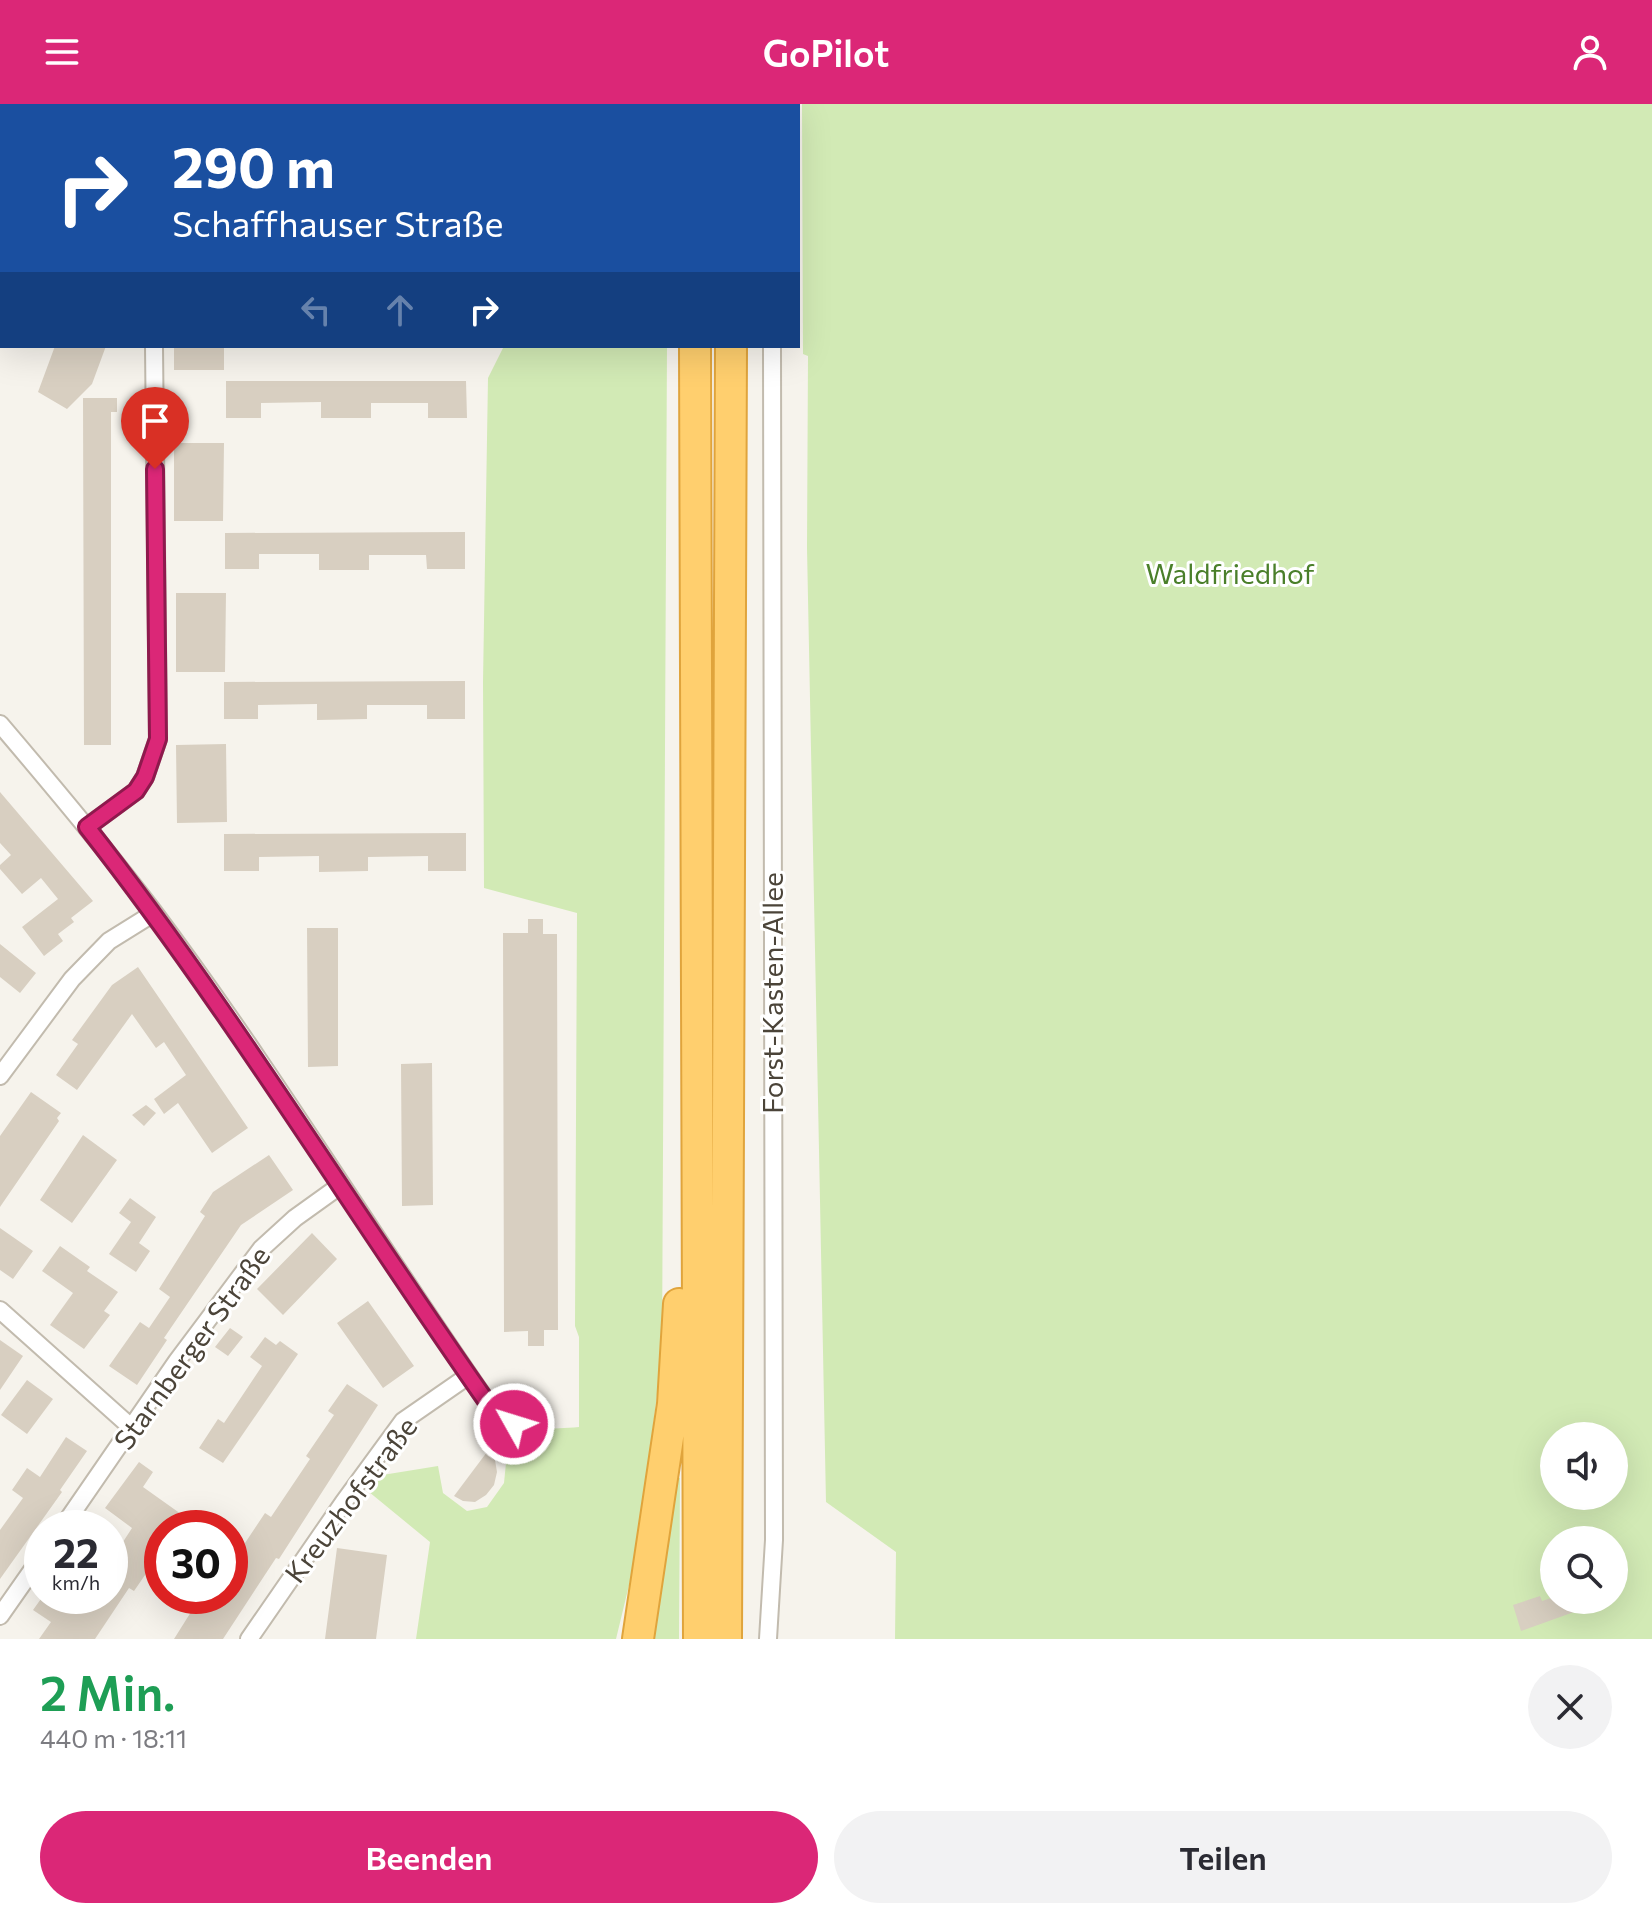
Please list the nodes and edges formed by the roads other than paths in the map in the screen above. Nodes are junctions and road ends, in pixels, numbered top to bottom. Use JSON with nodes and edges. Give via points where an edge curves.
{"nodes":[{"id":1,"x":154,"y":348,"type":"edge"},
{"id":2,"x":695,"y":348,"type":"edge"},
{"id":3,"x":731,"y":348,"type":"edge"},
{"id":4,"x":772,"y":348,"type":"edge"},
{"id":5,"x":0,"y":724,"type":"edge"},
{"id":6,"x":87,"y":827,"type":"junction"},
{"id":7,"x":154,"y":913,"type":"junction"},
{"id":8,"x":0,"y":1076,"type":"edge"},
{"id":9,"x":696,"y":1180,"type":"junction"},
{"id":10,"x":341,"y":1185,"type":"junction"},
{"id":11,"x":0,"y":1310,"type":"edge"},
{"id":12,"x":468,"y":1376,"type":"junction"},
{"id":13,"x":514,"y":1424,"type":"dead end"},
{"id":14,"x":132,"y":1428,"type":"junction"},
{"id":15,"x":75,"y":1510,"type":"edge"},
{"id":16,"x":726,"y":1568,"type":"junction"},
{"id":17,"x":24,"y":1582,"type":"edge"},
{"id":18,"x":0,"y":1616,"type":"edge"},
{"id":19,"x":638,"y":1636,"type":"edge"},
{"id":20,"x":249,"y":1639,"type":"edge"},
{"id":21,"x":699,"y":1639,"type":"edge"},
{"id":22,"x":726,"y":1639,"type":"edge"},
{"id":23,"x":744,"y":1639,"type":"edge"},
{"id":24,"x":768,"y":1639,"type":"edge"}],
"edges":[{"from":1,"to":6,"type":"street","via":[[158,739],[136,791]]},
{"from":2,"to":9,"type":"highway"},
{"from":3,"to":16,"type":"highway"},
{"from":4,"to":24,"type":"street","name":"Forst-Kasten-Allee","via":[[774,1540]]},
{"from":5,"to":6,"type":"street"},
{"from":6,"to":7,"type":"street"},
{"from":7,"to":8,"type":"street","via":[[109,941],[72,979]]},
{"from":7,"to":10,"type":"street"},
{"from":9,"to":19,"type":"highway","via":[[683,1235],[673,1404]]},
{"from":9,"to":21,"type":"highway"},
{"from":10,"to":12,"type":"street"},
{"from":10,"to":14,"type":"street","name":"Starnberger Straße","via":[[261,1249]]},
{"from":11,"to":14,"type":"street"},
{"from":12,"to":13,"type":"street","via":[[501,1422]]},
{"from":12,"to":20,"type":"street","name":"Kreuzhofstraße","via":[[403,1421]]},
{"from":14,"to":15,"type":"street","name":"Starnberger Straße"},
{"from":16,"to":22,"type":"highway"},
{"from":16,"to":23,"type":"highway"},
{"from":17,"to":18,"type":"street"}]}
